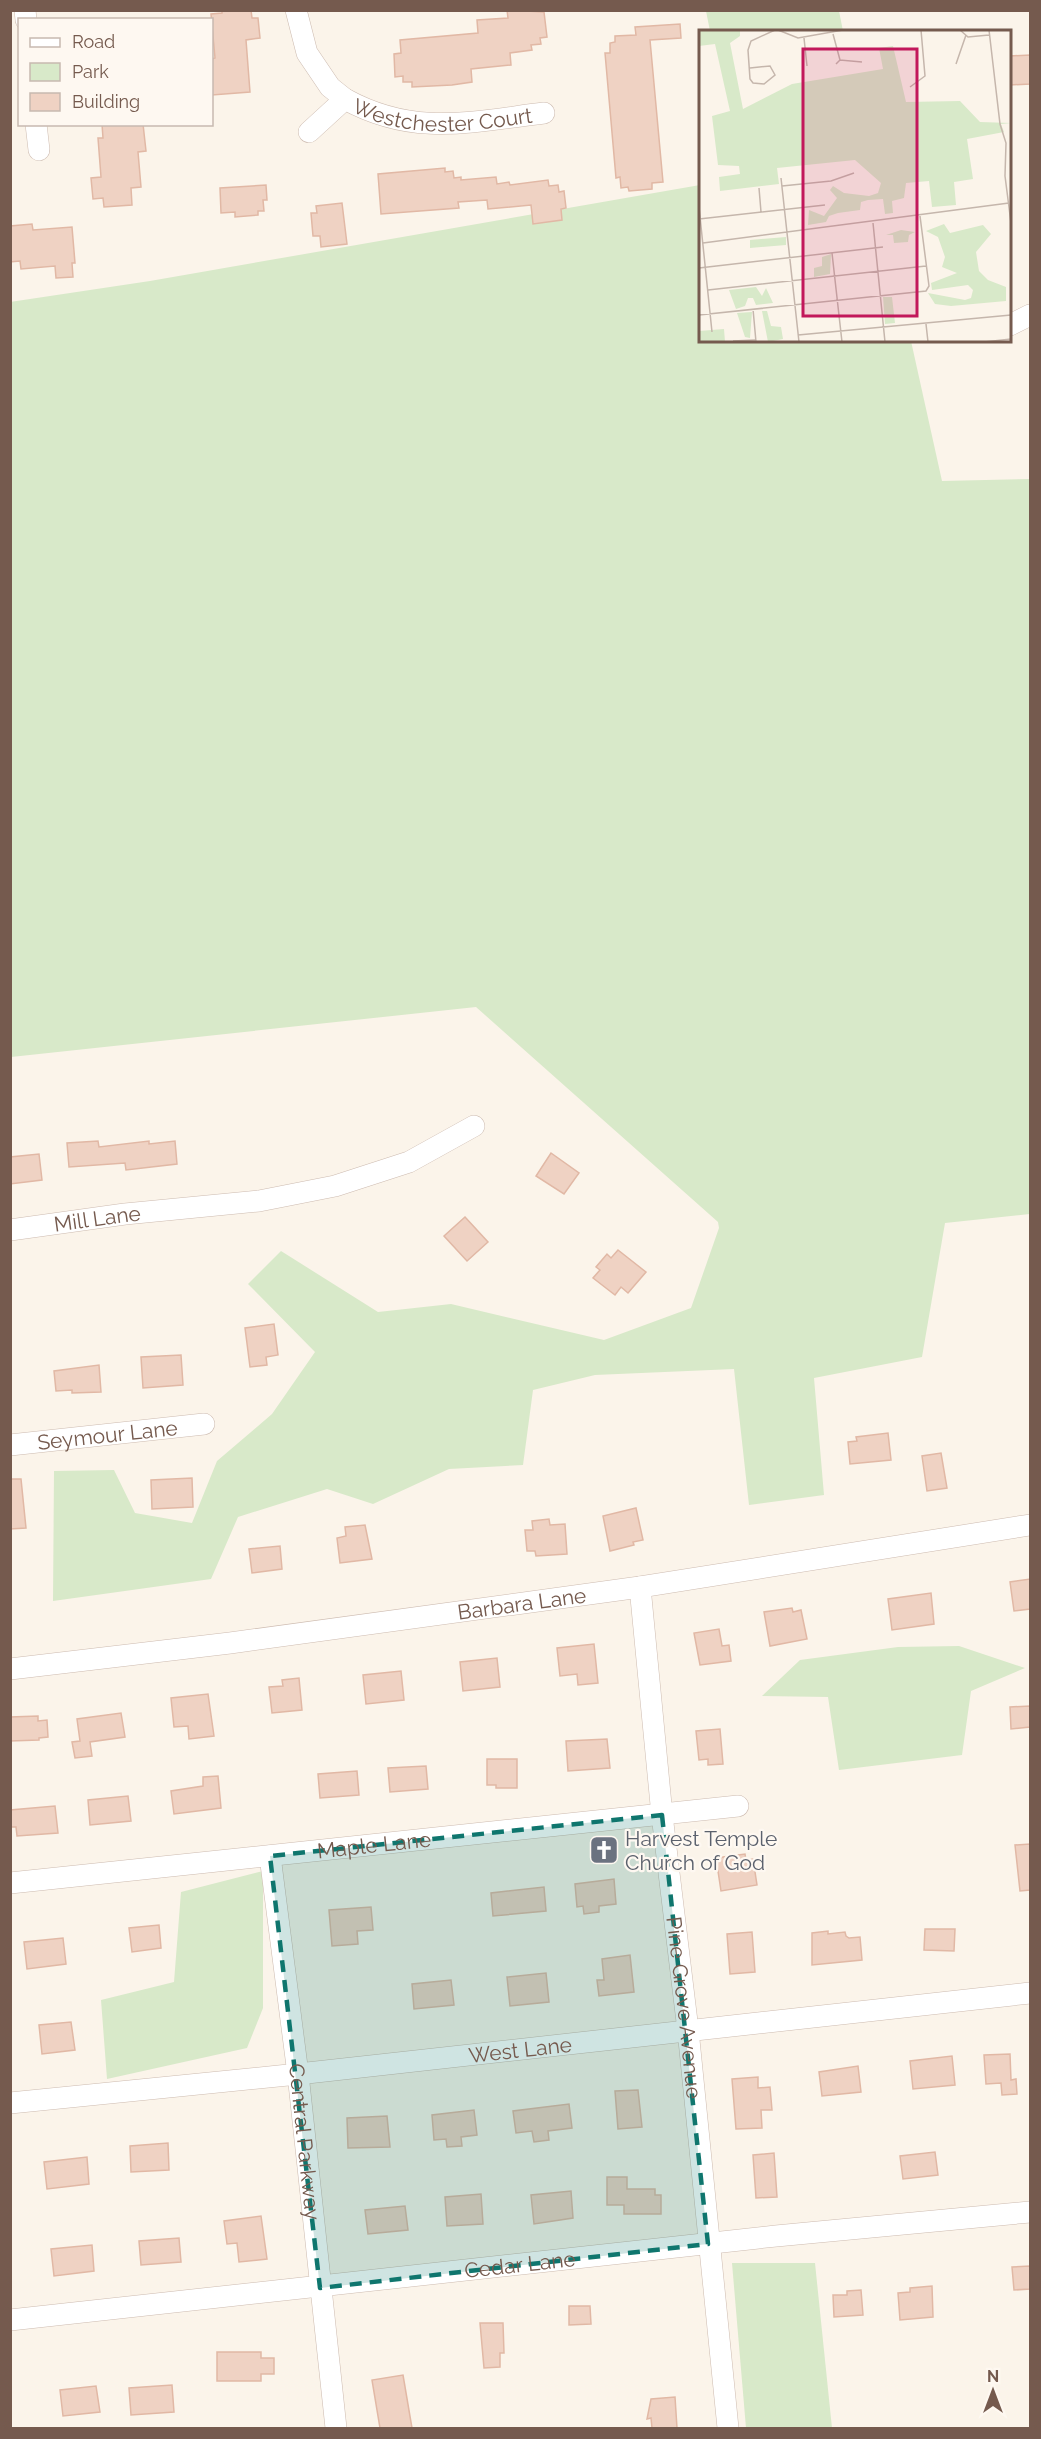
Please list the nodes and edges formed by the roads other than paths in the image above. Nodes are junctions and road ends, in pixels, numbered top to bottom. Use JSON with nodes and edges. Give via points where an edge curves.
{"nodes":[{"id":1,"x":296,"y":10,"type":"edge"},
{"id":2,"x":345,"y":99,"type":"junction"},
{"id":3,"x":544,"y":113,"type":"dead end"},
{"id":4,"x":36,"y":126,"type":"edge"},
{"id":5,"x":309,"y":132,"type":"dead end"},
{"id":6,"x":39,"y":150,"type":"dead end"},
{"id":7,"x":1030,"y":315,"type":"edge"},
{"id":8,"x":1011,"y":324,"type":"edge"},
{"id":9,"x":474,"y":1126,"type":"dead end"},
{"id":10,"x":10,"y":1230,"type":"edge"},
{"id":11,"x":204,"y":1424,"type":"dead end"},
{"id":12,"x":10,"y":1445,"type":"edge"},
{"id":13,"x":1030,"y":1525,"type":"edge"},
{"id":14,"x":640,"y":1587,"type":"junction"},
{"id":15,"x":10,"y":1669,"type":"edge"},
{"id":16,"x":738,"y":1806,"type":"dead end"},
{"id":17,"x":662,"y":1815,"type":"junction"},
{"id":18,"x":270,"y":1856,"type":"junction"},
{"id":19,"x":10,"y":1883,"type":"edge"},
{"id":20,"x":1030,"y":1993,"type":"edge"},
{"id":21,"x":688,"y":2030,"type":"junction"},
{"id":22,"x":297,"y":2074,"type":"junction"},
{"id":23,"x":10,"y":2103,"type":"edge"},
{"id":24,"x":1030,"y":2212,"type":"edge"},
{"id":25,"x":708,"y":2244,"type":"junction"},
{"id":26,"x":320,"y":2288,"type":"junction"},
{"id":27,"x":10,"y":2320,"type":"edge"},
{"id":28,"x":336,"y":2428,"type":"edge"},
{"id":29,"x":728,"y":2428,"type":"edge"}],
"edges":[{"from":1,"to":2,"type":"street","name":"Westchester Court","via":[[307,53],[330,87]]},
{"from":2,"to":3,"type":"street","name":"Westchester Court","via":[[382,117],[417,124]]},
{"from":2,"to":5,"type":"street","name":"Westchester Court"},
{"from":4,"to":6,"type":"street"},
{"from":7,"to":8,"type":"street"},
{"from":9,"to":10,"type":"street","name":"Mill Lane","via":[[409,1162],[335,1186],[259,1201]]},
{"from":11,"to":12,"type":"street","name":"Seymour Lane"},
{"from":13,"to":14,"type":"street","name":"Barbara Lane"},
{"from":14,"to":15,"type":"street","name":"Barbara Lane","via":[[242,1642]]},
{"from":14,"to":17,"type":"street","name":"Pine Grove Avenue"},
{"from":16,"to":17,"type":"street","name":"Maple Lane"},
{"from":17,"to":18,"type":"street","name":"Maple Lane"},
{"from":17,"to":21,"type":"street","name":"Pine Grove Avenue"},
{"from":18,"to":19,"type":"street","name":"Maple Lane"},
{"from":18,"to":22,"type":"street","name":"Central Parkway"},
{"from":20,"to":21,"type":"street","name":"West Lane"},
{"from":21,"to":22,"type":"street","name":"West Lane"},
{"from":21,"to":25,"type":"street","name":"Pine Grove Avenue"},
{"from":22,"to":23,"type":"street","name":"West Lane"},
{"from":22,"to":26,"type":"street","name":"Central Parkway"},
{"from":24,"to":25,"type":"street","name":"Cedar Lane"},
{"from":25,"to":26,"type":"street","name":"Cedar Lane"},
{"from":25,"to":29,"type":"street","name":"Pine Grove Avenue"},
{"from":26,"to":27,"type":"street","name":"Cedar Lane"},
{"from":26,"to":28,"type":"street","name":"Central Parkway"}]}
